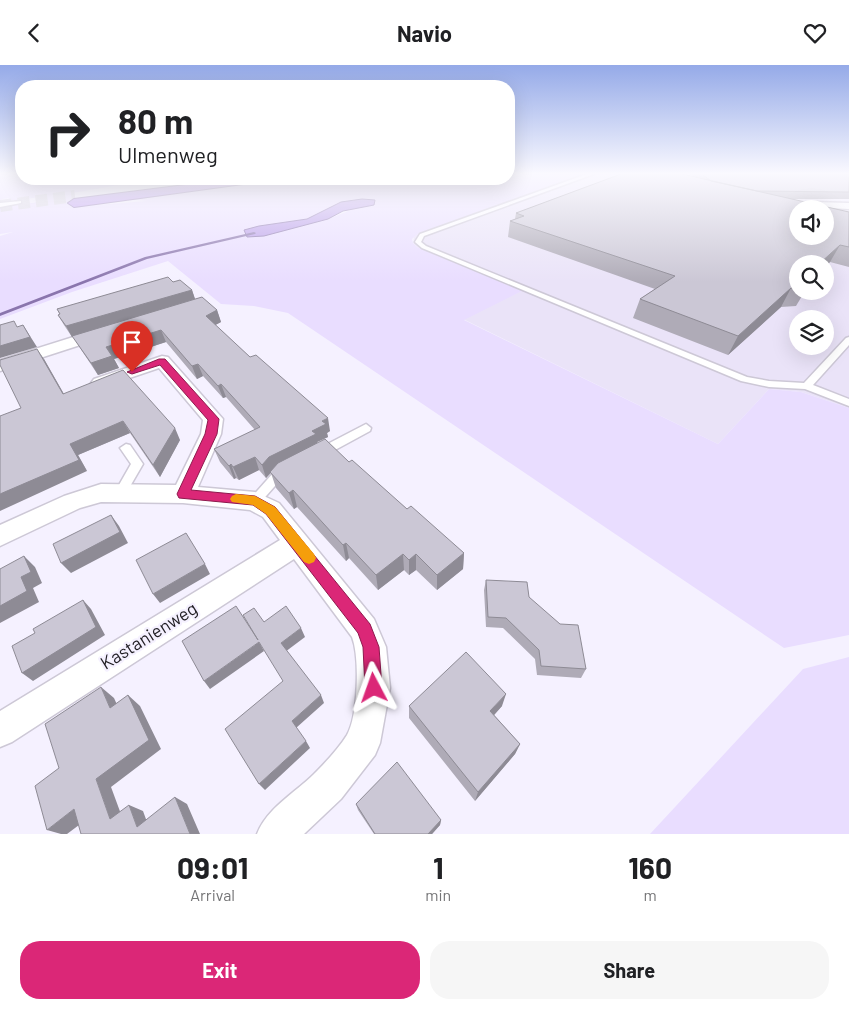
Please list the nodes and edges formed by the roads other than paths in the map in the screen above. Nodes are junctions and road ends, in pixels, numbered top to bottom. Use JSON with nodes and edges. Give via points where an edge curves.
{"nodes":[{"id":1,"x":492,"y":210,"type":"edge"},
{"id":2,"x":118,"y":328,"type":"edge"},
{"id":3,"x":849,"y":340,"type":"edge"},
{"id":4,"x":0,"y":366,"type":"edge"},
{"id":5,"x":807,"y":386,"type":"junction"},
{"id":6,"x":86,"y":388,"type":"edge"},
{"id":7,"x":849,"y":403,"type":"edge"},
{"id":8,"x":366,"y":428,"type":"dead end"},
{"id":9,"x":126,"y":448,"type":"dead end"},
{"id":10,"x":310,"y":458,"type":"edge"},
{"id":11,"x":294,"y":467,"type":"edge"},
{"id":12,"x":122,"y":492,"type":"junction"},
{"id":13,"x":183,"y":494,"type":"junction"},
{"id":14,"x":255,"y":501,"type":"junction"},
{"id":15,"x":0,"y":536,"type":"edge"},
{"id":16,"x":298,"y":543,"type":"junction"},
{"id":17,"x":0,"y":730,"type":"edge"},
{"id":18,"x":276,"y":834,"type":"edge"}],
"edges":[{"from":1,"to":5,"type":"lane","via":[[422,235],[418,242],[744,379]]},
{"from":2,"to":4,"type":"street"},
{"from":3,"to":5,"type":"lane"},
{"from":5,"to":7,"type":"lane"},
{"from":6,"to":13,"type":"street","via":[[162,361],[213,419],[211,434]]},
{"from":8,"to":10,"type":"lane"},
{"from":9,"to":12,"type":"lane","via":[[137,464]]},
{"from":11,"to":14,"type":"lane","via":[[278,475]]},
{"from":12,"to":13,"type":"street"},
{"from":12,"to":15,"type":"street","via":[[101,493],[72,502]]},
{"from":13,"to":14,"type":"street"},
{"from":14,"to":16,"type":"street","via":[[271,510]]},
{"from":16,"to":17,"type":"street","name":"Kastanienweg"},
{"from":16,"to":18,"type":"street","via":[[364,629],[371,647],[374,688],[363,743],[328,786]]}]}
